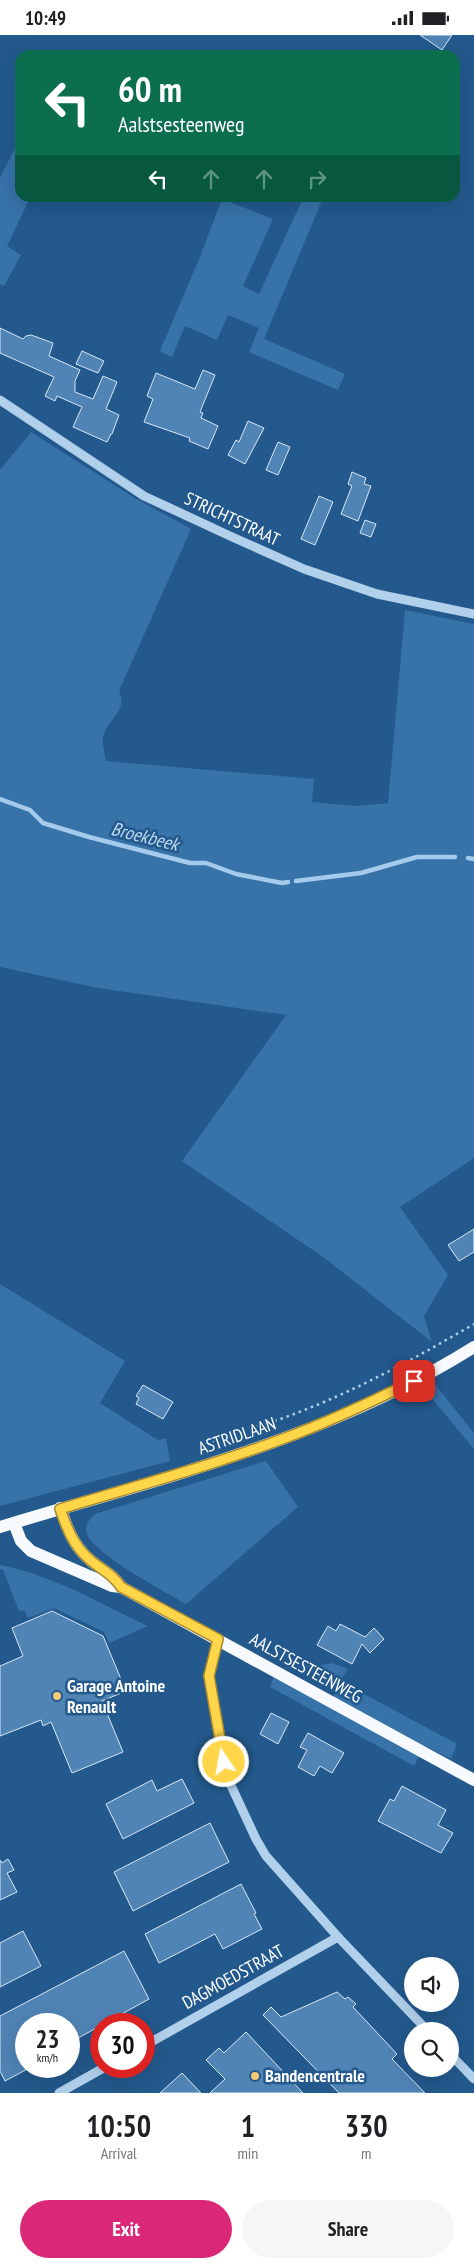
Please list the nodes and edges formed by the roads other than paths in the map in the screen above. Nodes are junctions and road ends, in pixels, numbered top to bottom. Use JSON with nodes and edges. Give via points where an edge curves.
{"nodes":[{"id":1,"x":0,"y":400,"type":"edge"},
{"id":2,"x":474,"y":614,"type":"edge"},
{"id":3,"x":474,"y":1347,"type":"edge"},
{"id":4,"x":60,"y":1509,"type":"junction"},
{"id":5,"x":14,"y":1523,"type":"junction"},
{"id":6,"x":0,"y":1527,"type":"edge"},
{"id":7,"x":121,"y":1587,"type":"junction"},
{"id":8,"x":218,"y":1639,"type":"junction"},
{"id":9,"x":474,"y":1780,"type":"edge"},
{"id":10,"x":338,"y":1937,"type":"junction"},
{"id":11,"x":419,"y":2022,"type":"edge"},
{"id":12,"x":155,"y":2040,"type":"edge"},
{"id":13,"x":459,"y":2063,"type":"edge"},
{"id":14,"x":90,"y":2076,"type":"edge"},
{"id":15,"x":474,"y":2079,"type":"edge"},
{"id":16,"x":59,"y":2093,"type":"edge"}],
"edges":[{"from":1,"to":2,"type":"street","name":"STRICHTSTRAAT","via":[[144,497],[230,537],[304,569],[376,594]]},
{"from":3,"to":4,"type":"main road","name":"ASTRIDLAAN","via":[[359,1408],[286,1438],[194,1470]]},
{"from":4,"to":5,"type":"main road","name":"ASTRIDLAAN"},
{"from":4,"to":7,"type":"main road","name":"AALSTSESTEENWEG","via":[[72,1540],[90,1559],[115,1577]]},
{"from":5,"to":6,"type":"main road","name":"ASTRIDLAAN"},
{"from":5,"to":7,"type":"main road","name":"AALSTSESTEENWEG","via":[[21,1541],[31,1551]]},
{"from":7,"to":8,"type":"main road","name":"AALSTSESTEENWEG"},
{"from":8,"to":9,"type":"main road","name":"AALSTSESTEENWEG"},
{"from":8,"to":10,"type":"street","via":[[209,1676],[228,1779],[266,1856]]},
{"from":10,"to":11,"type":"street"},
{"from":10,"to":12,"type":"street","name":"DAGMOEDSTRAAT"},
{"from":13,"to":15,"type":"street"},
{"from":14,"to":16,"type":"street"}]}
